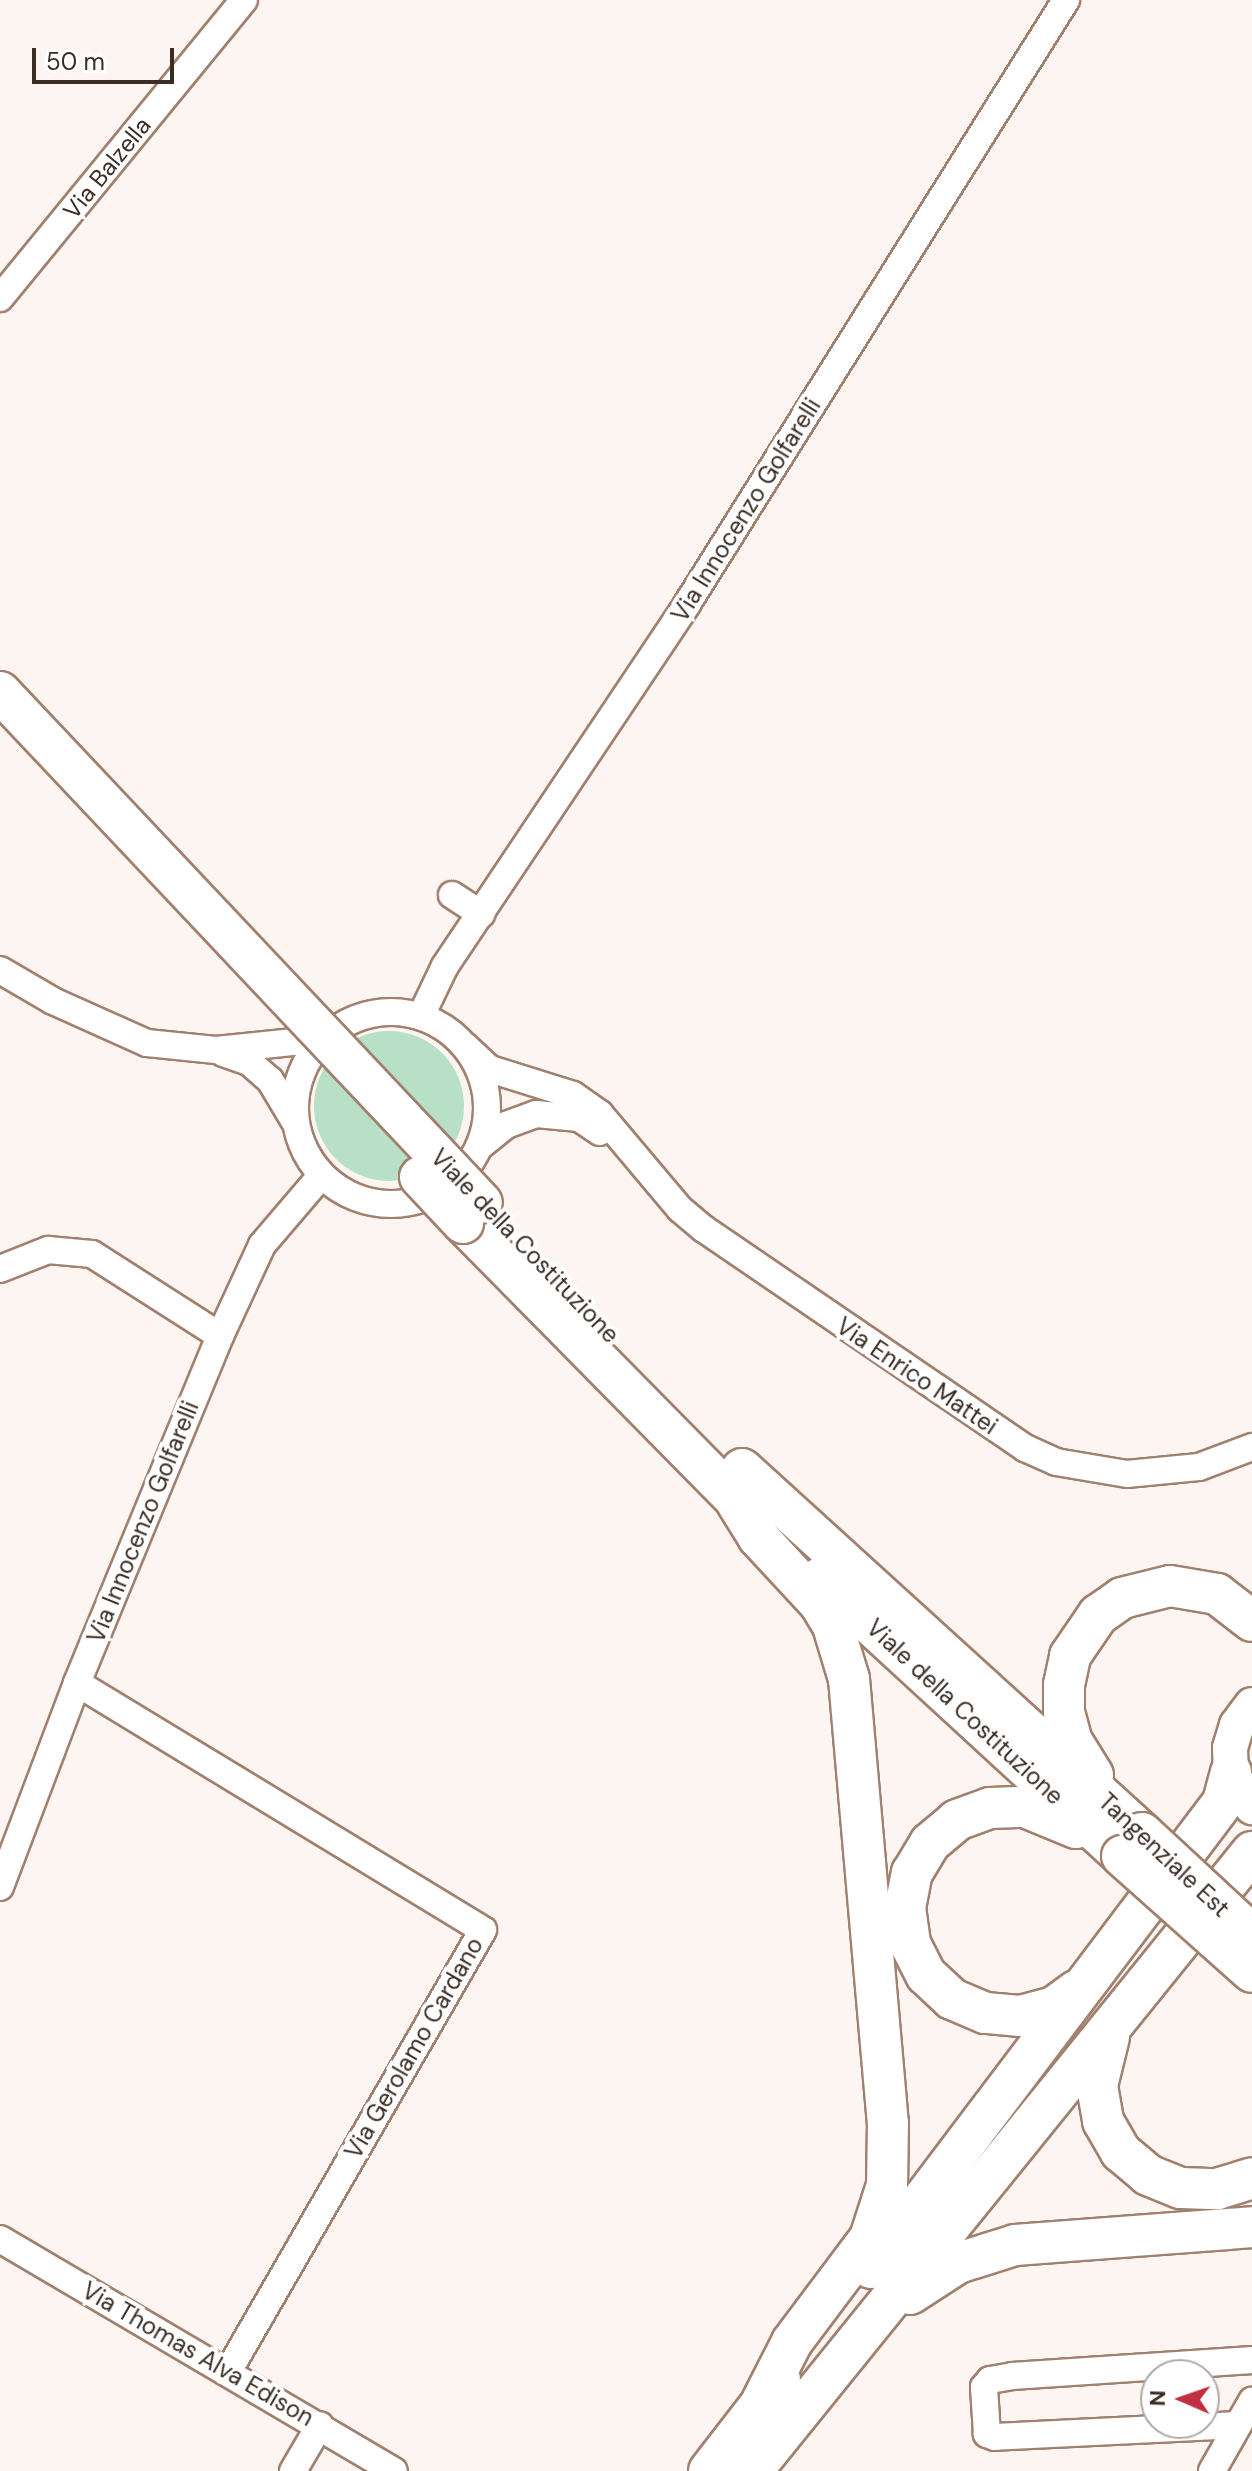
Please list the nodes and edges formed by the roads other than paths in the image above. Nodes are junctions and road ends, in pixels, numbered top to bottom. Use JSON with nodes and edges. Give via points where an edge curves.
{"nodes":[{"id":1,"x":244,"y":0,"type":"edge"},
{"id":2,"x":1066,"y":0,"type":"edge"},
{"id":3,"x":0,"y":298,"type":"edge"},
{"id":4,"x":0,"y":692,"type":"edge"},
{"id":5,"x":0,"y":726,"type":"edge"},
{"id":6,"x":452,"y":895,"type":"dead end"},
{"id":7,"x":481,"y":914,"type":"junction"},
{"id":8,"x":0,"y":970,"type":"edge"},
{"id":9,"x":421,"y":1016,"type":"junction"},
{"id":10,"x":323,"y":1039,"type":"junction"},
{"id":11,"x":465,"y":1046,"type":"junction"},
{"id":12,"x":216,"y":1050,"type":"junction"},
{"id":13,"x":295,"y":1123,"type":"junction"},
{"id":14,"x":479,"y":1147,"type":"junction"},
{"id":15,"x":629,"y":1152,"type":"junction"},
{"id":16,"x":321,"y":1176,"type":"junction"},
{"id":17,"x":473,"y":1213,"type":"junction"},
{"id":18,"x":0,"y":1269,"type":"edge"},
{"id":19,"x":220,"y":1336,"type":"junction"},
{"id":20,"x":1252,"y":1447,"type":"edge"},
{"id":21,"x":737,"y":1503,"type":"junction"},
{"id":22,"x":1252,"y":1621,"type":"edge"},
{"id":23,"x":77,"y":1683,"type":"junction"},
{"id":24,"x":1252,"y":1705,"type":"edge"},
{"id":25,"x":1231,"y":1772,"type":"junction"},
{"id":26,"x":1077,"y":1774,"type":"joint"},
{"id":27,"x":1252,"y":1807,"type":"edge"},
{"id":28,"x":1132,"y":1845,"type":"junction"},
{"id":29,"x":1252,"y":1852,"type":"edge"},
{"id":30,"x":0,"y":1887,"type":"edge"},
{"id":31,"x":1252,"y":1935,"type":"edge"},
{"id":32,"x":1252,"y":1972,"type":"edge"},
{"id":33,"x":1083,"y":1987,"type":"junction"},
{"id":34,"x":1118,"y":2019,"type":"junction"},
{"id":35,"x":1234,"y":2184,"type":"edge"},
{"id":36,"x":1252,"y":2227,"type":"edge"},
{"id":37,"x":0,"y":2239,"type":"edge"},
{"id":38,"x":1252,"y":2360,"type":"edge"},
{"id":39,"x":229,"y":2370,"type":"junction"},
{"id":40,"x":1252,"y":2401,"type":"edge"},
{"id":41,"x":777,"y":2410,"type":"junction"},
{"id":42,"x":320,"y":2425,"type":"junction"},
{"id":43,"x":1238,"y":2425,"type":"junction"},
{"id":44,"x":293,"y":2471,"type":"edge"},
{"id":45,"x":394,"y":2471,"type":"edge"},
{"id":46,"x":709,"y":2471,"type":"edge"},
{"id":47,"x":752,"y":2471,"type":"edge"},
{"id":48,"x":1212,"y":2471,"type":"edge"}],
"edges":[{"from":1,"to":3,"type":"street","name":"Via Balzella"},
{"from":2,"to":7,"type":"street","name":"Via Innocenzo Golfarelli","via":[[702,580]]},
{"from":4,"to":17,"type":"highway","name":"Viale della Costituzione","bridge":true},
{"from":5,"to":17,"type":"highway","name":"Viale della Costituzione","bridge":true},
{"from":6,"to":7,"type":"street"},
{"from":7,"to":9,"type":"street","name":"Via Innocenzo Golfarelli","via":[[445,966]]},
{"from":8,"to":12,"type":"street","via":[[53,1001],[147,1043]]},
{"from":9,"to":10,"type":"street","via":[[369,1013]]},
{"from":9,"to":11,"type":"street"},
{"from":10,"to":12,"type":"street"},
{"from":10,"to":13,"type":"street","via":[[300,1078]]},
{"from":11,"to":14,"type":"street","via":[[487,1095]]},
{"from":11,"to":15,"type":"street","name":"Via Enrico Mattei","via":[[490,1069],[573,1095],[600,1114]]},
{"from":12,"to":13,"type":"street","via":[[249,1062],[270,1080]]},
{"from":13,"to":16,"type":"street","via":[[304,1151]]},
{"from":14,"to":15,"type":"street","name":"Via Enrico Mattei","via":[[521,1118],[560,1113],[579,1118]]},
{"from":14,"to":16,"type":"street","via":[[445,1188],[394,1205],[355,1197]]},
{"from":15,"to":20,"type":"street","name":"Via Enrico Mattei","via":[[704,1229],[1025,1448],[1089,1470],[1161,1474],[1199,1467]]},
{"from":16,"to":19,"type":"street","name":"Via Innocenzo Golfarelli","via":[[262,1245]]},
{"from":17,"to":21,"type":"highway"},
{"from":17,"to":26,"type":"highway","name":"Viale della Costituzione","via":[[757,1485]]},
{"from":18,"to":19,"type":"street","via":[[48,1250],[92,1254]]},
{"from":19,"to":23,"type":"street","name":"Via Innocenzo Golfarelli"},
{"from":21,"to":28,"type":"highway","name":"Viale della Costituzione"},
{"from":21,"to":41,"type":"highway","via":[[758,1537],[820,1604],[833,1626],[849,1679],[888,2134],[887,2185],[870,2238],[792,2342]]},
{"from":22,"to":28,"type":"highway","via":[[1217,1594],[1170,1586],[1122,1598],[1098,1615],[1076,1645],[1064,1685],[1072,1742]]},
{"from":23,"to":30,"type":"street","name":"Via Innocenzo Golfarelli"},
{"from":23,"to":39,"type":"street","name":"Via Gerolamo Cardano","via":[[483,1930]]},
{"from":24,"to":25,"type":"main road","via":[[1237,1725]]},
{"from":25,"to":27,"type":"main road"},
{"from":25,"to":33,"type":"highway","via":[[1223,1802]]},
{"from":26,"to":28,"type":"highway","name":"Tangenziale Est"},
{"from":28,"to":31,"type":"highway","name":"Tangenziale Est","bridge":true},
{"from":28,"to":32,"type":"highway","bridge":true},
{"from":28,"to":33,"type":"highway","via":[[1025,1807],[990,1808],[957,1820],[930,1843],[912,1873],[905,1908],[910,1943],[926,1975],[952,1999],[985,2013],[1020,2016],[1054,2007]]},
{"from":29,"to":34,"type":"highway"},
{"from":33,"to":41,"type":"highway","via":[[901,2231]]},
{"from":34,"to":35,"type":"highway","via":[[1102,2051],[1097,2086],[1109,2131],[1121,2152],[1148,2175],[1181,2188]]},
{"from":34,"to":41,"type":"highway"},
{"from":36,"to":41,"type":"highway","via":[[1015,2245],[958,2263],[909,2295]]},
{"from":37,"to":39,"type":"street","name":"Via Thomas Alva Edison"},
{"from":38,"to":43,"type":"street","via":[[1012,2376],[990,2380],[984,2387],[987,2434],[995,2437]]},
{"from":39,"to":42,"type":"street","name":"Via Thomas Alva Edison"},
{"from":40,"to":43,"type":"street"},
{"from":41,"to":46,"type":"highway"},
{"from":41,"to":47,"type":"highway"},
{"from":42,"to":44,"type":"street"},
{"from":42,"to":45,"type":"street","name":"Via Thomas Alva Edison"},
{"from":43,"to":48,"type":"street"}]}
